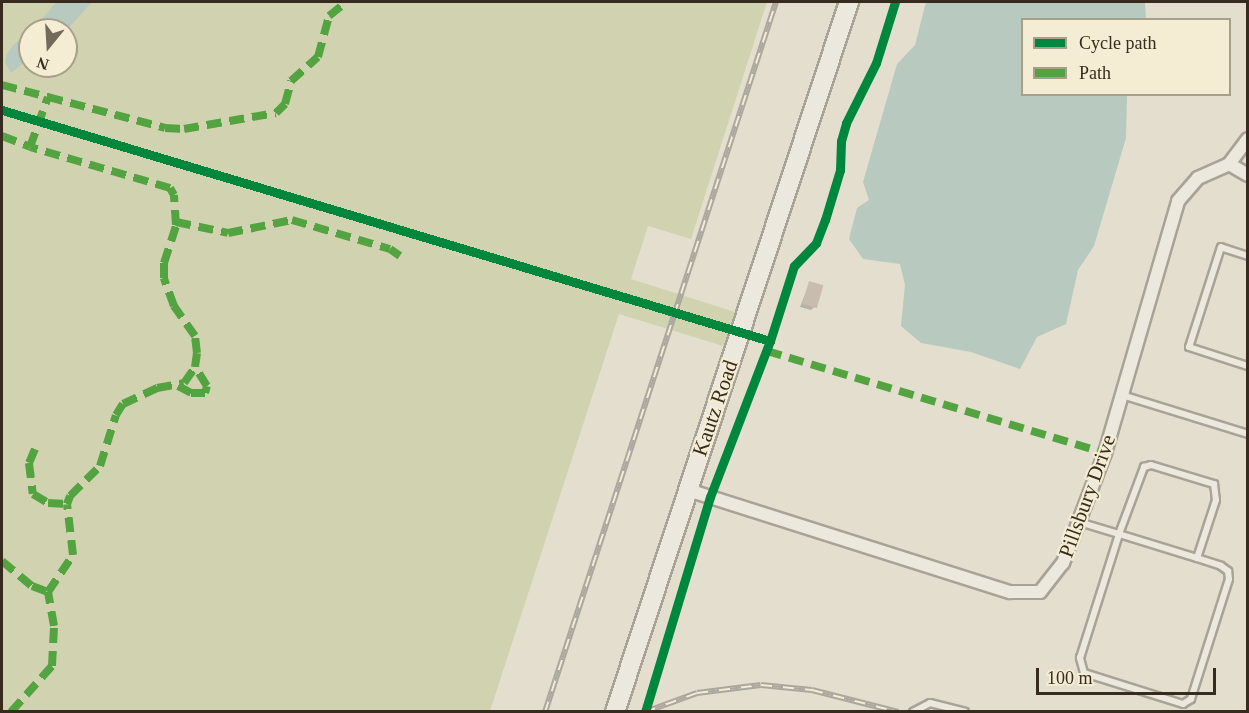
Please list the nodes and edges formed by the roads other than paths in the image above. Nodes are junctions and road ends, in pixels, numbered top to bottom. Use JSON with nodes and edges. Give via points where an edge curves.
{"nodes":[{"id":1,"x":849,"y":2,"type":"edge"},
{"id":2,"x":1248,"y":139,"type":"edge"},
{"id":3,"x":1229,"y":165,"type":"junction"},
{"id":4,"x":1248,"y":175,"type":"edge"},
{"id":5,"x":1248,"y":256,"type":"edge"},
{"id":6,"x":1248,"y":366,"type":"edge"},
{"id":7,"x":1122,"y":395,"type":"junction"},
{"id":8,"x":1248,"y":435,"type":"edge"},
{"id":9,"x":688,"y":490,"type":"junction"},
{"id":10,"x":1079,"y":522,"type":"junction"},
{"id":11,"x":1119,"y":534,"type":"junction"},
{"id":12,"x":1197,"y":558,"type":"junction"},
{"id":13,"x":615,"y":711,"type":"edge"},
{"id":14,"x":913,"y":711,"type":"edge"},
{"id":15,"x":965,"y":711,"type":"edge"}],
"edges":[{"from":1,"to":9,"type":"street","name":"Kautz Road"},
{"from":2,"to":3,"type":"street"},
{"from":3,"to":4,"type":"street"},
{"from":3,"to":7,"type":"street","name":"Pillsbury Drive","via":[[1198,178],[1178,201]]},
{"from":5,"to":6,"type":"lane","via":[[1221,247],[1189,347]]},
{"from":7,"to":8,"type":"lane"},
{"from":7,"to":10,"type":"street","name":"Pillsbury Drive"},
{"from":9,"to":10,"type":"street","name":"Pillsbury Drive","via":[[1010,592],[1040,592],[1063,563]]},
{"from":9,"to":13,"type":"street","name":"Kautz Road"},
{"from":10,"to":11,"type":"lane"},
{"from":11,"to":12,"type":"lane"},
{"from":11,"to":12,"type":"lane","via":[[1144,467],[1151,465],[1214,484],[1216,500]]},
{"from":11,"to":12,"type":"lane","via":[[1079,666],[1084,673],[1183,704],[1191,699],[1229,579],[1221,566]]},
{"from":14,"to":15,"type":"lane","via":[[930,703]]}]}
